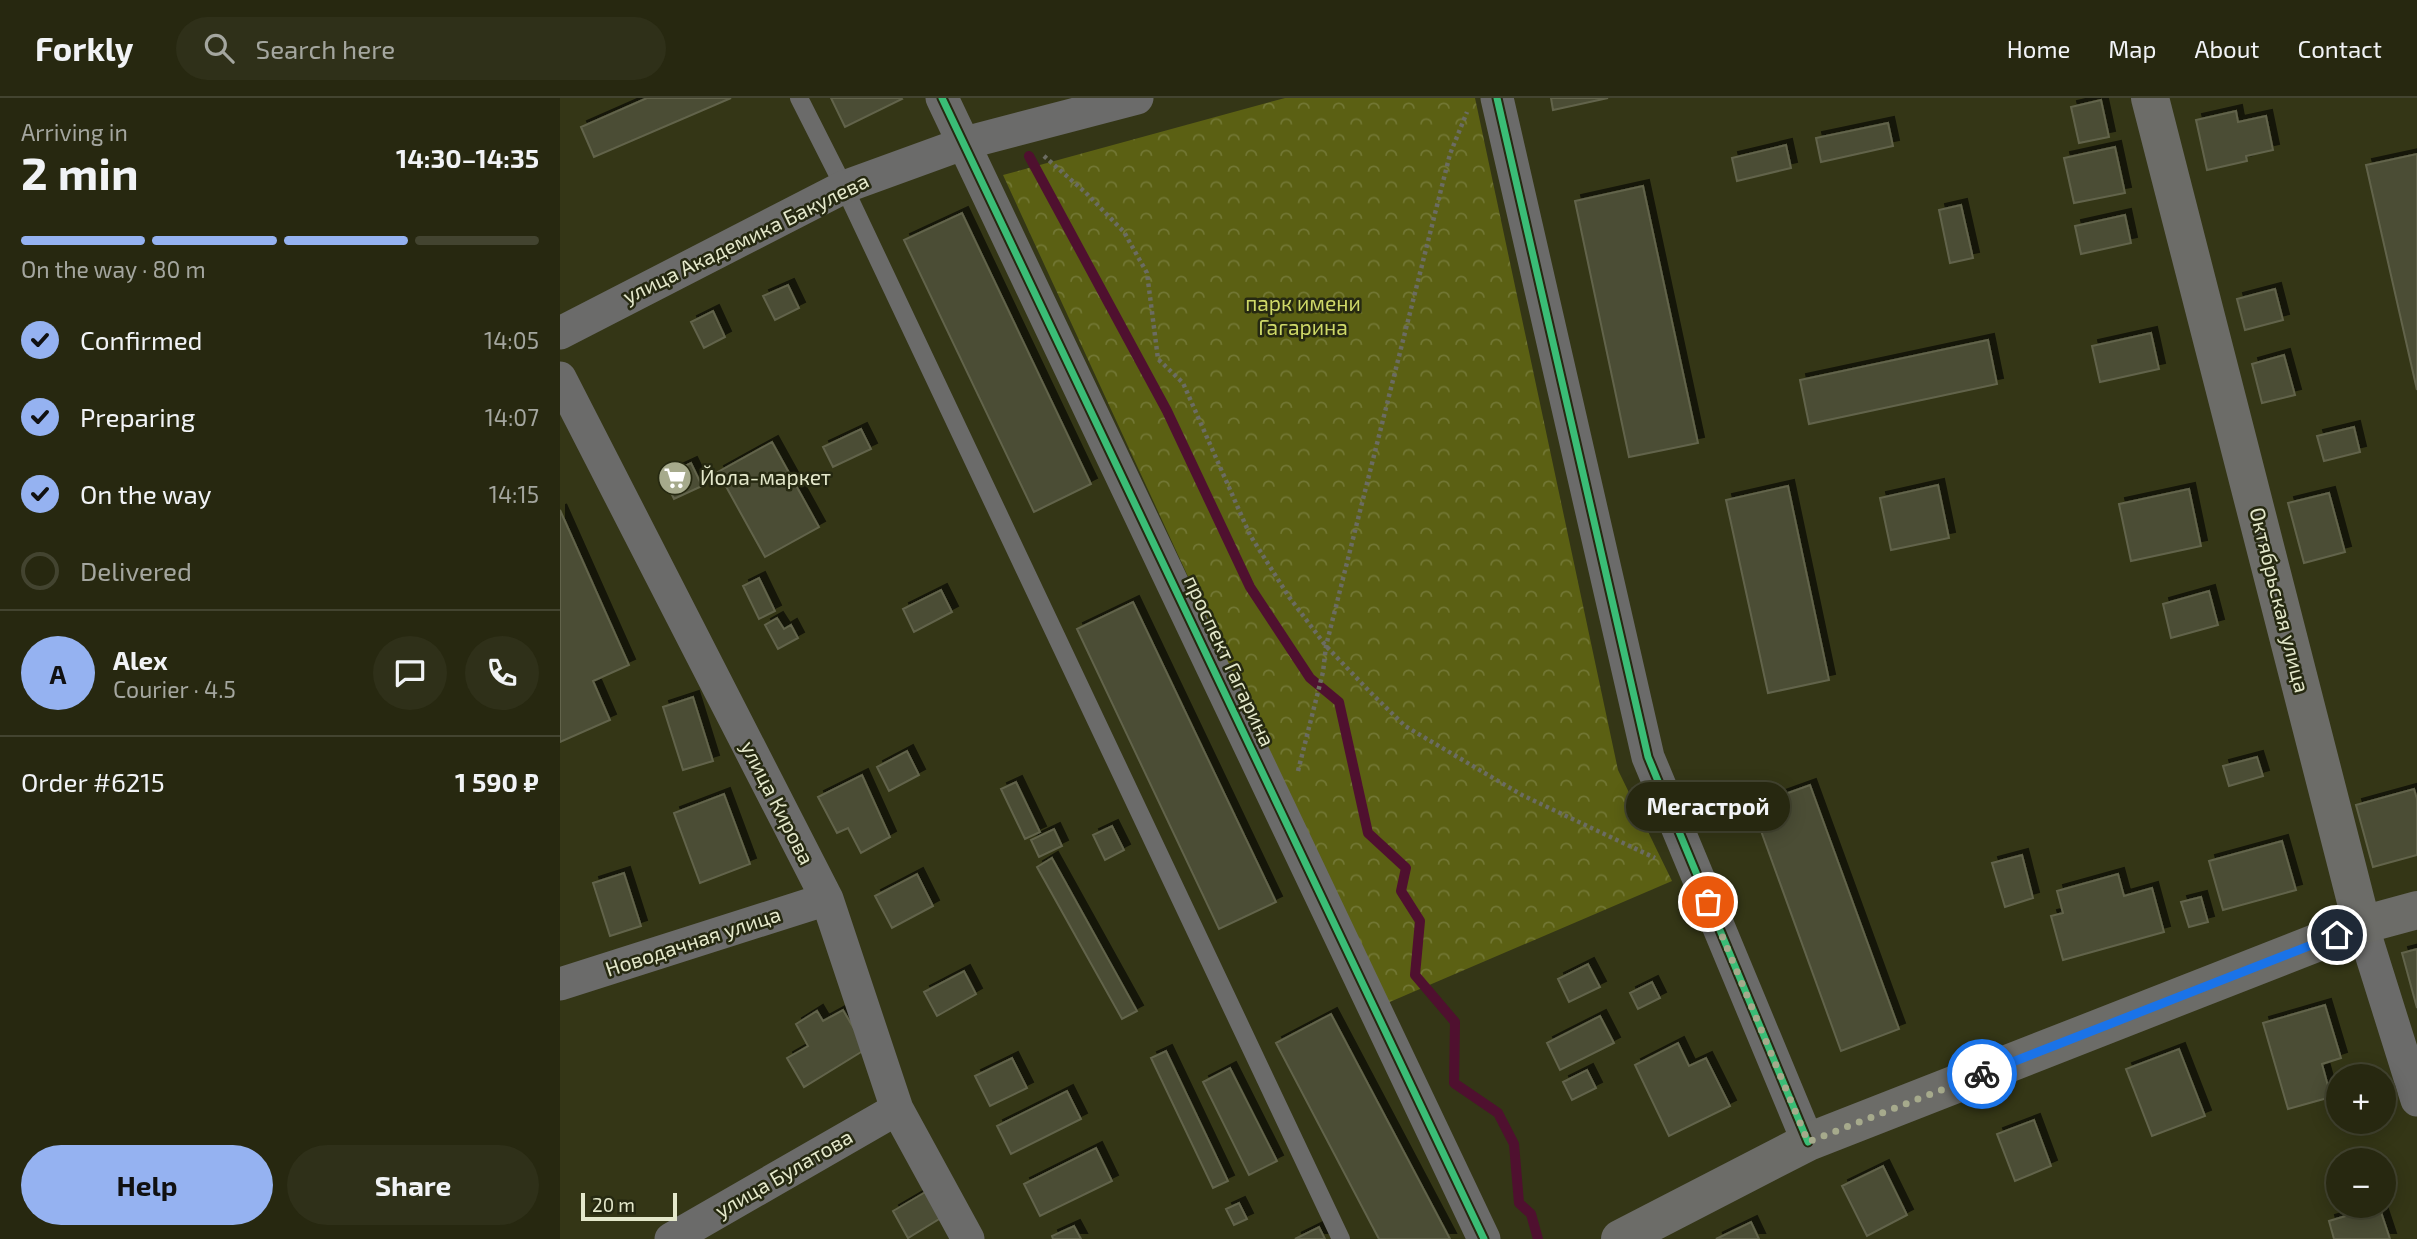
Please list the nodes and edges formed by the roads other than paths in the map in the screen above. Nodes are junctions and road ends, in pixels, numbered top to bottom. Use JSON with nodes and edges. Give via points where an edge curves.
{"nodes":[{"id":1,"x":799,"y":98,"type":"edge"},
{"id":2,"x":942,"y":98,"type":"edge"},
{"id":3,"x":1137,"y":98,"type":"edge"},
{"id":4,"x":2150,"y":98,"type":"edge"},
{"id":5,"x":1482,"y":104,"type":"edge"},
{"id":6,"x":965,"y":143,"type":"junction"},
{"id":7,"x":844,"y":187,"type":"junction"},
{"id":8,"x":560,"y":332,"type":"edge"},
{"id":9,"x":560,"y":378,"type":"edge"},
{"id":10,"x":827,"y":899,"type":"junction"},
{"id":11,"x":2417,"y":910,"type":"edge"},
{"id":12,"x":2362,"y":925,"type":"junction"},
{"id":13,"x":560,"y":984,"type":"edge"},
{"id":14,"x":2417,"y":1100,"type":"edge"},
{"id":15,"x":897,"y":1109,"type":"junction"},
{"id":16,"x":1808,"y":1142,"type":"junction"},
{"id":17,"x":671,"y":1239,"type":"edge"},
{"id":18,"x":968,"y":1239,"type":"edge"},
{"id":19,"x":1341,"y":1239,"type":"edge"},
{"id":20,"x":1484,"y":1239,"type":"edge"},
{"id":21,"x":1620,"y":1239,"type":"edge"}],
"edges":[{"from":1,"to":7,"type":"lane"},
{"from":2,"to":6,"type":"street","name":"проспект Гагарина"},
{"from":3,"to":6,"type":"street","name":"улица Академика Бакулева"},
{"from":4,"to":12,"type":"street","name":"Октябрьская улица"},
{"from":5,"to":16,"type":"street","via":[[1648,757]]},
{"from":6,"to":7,"type":"street","name":"улица Академика Бакулева"},
{"from":6,"to":20,"type":"street","name":"проспект Гагарина"},
{"from":7,"to":8,"type":"street","name":"улица Академика Бакулева"},
{"from":7,"to":19,"type":"lane"},
{"from":9,"to":10,"type":"street","name":"улица Кирова"},
{"from":10,"to":13,"type":"street","name":"Новодачная улица"},
{"from":10,"to":15,"type":"street","name":"улица Кирова"},
{"from":11,"to":12,"type":"street"},
{"from":12,"to":14,"type":"street","name":"Октябрьская улица"},
{"from":12,"to":16,"type":"street"},
{"from":15,"to":17,"type":"street","name":"улица Булатова"},
{"from":15,"to":18,"type":"street","name":"улица Кирова"},
{"from":16,"to":21,"type":"street"}]}
